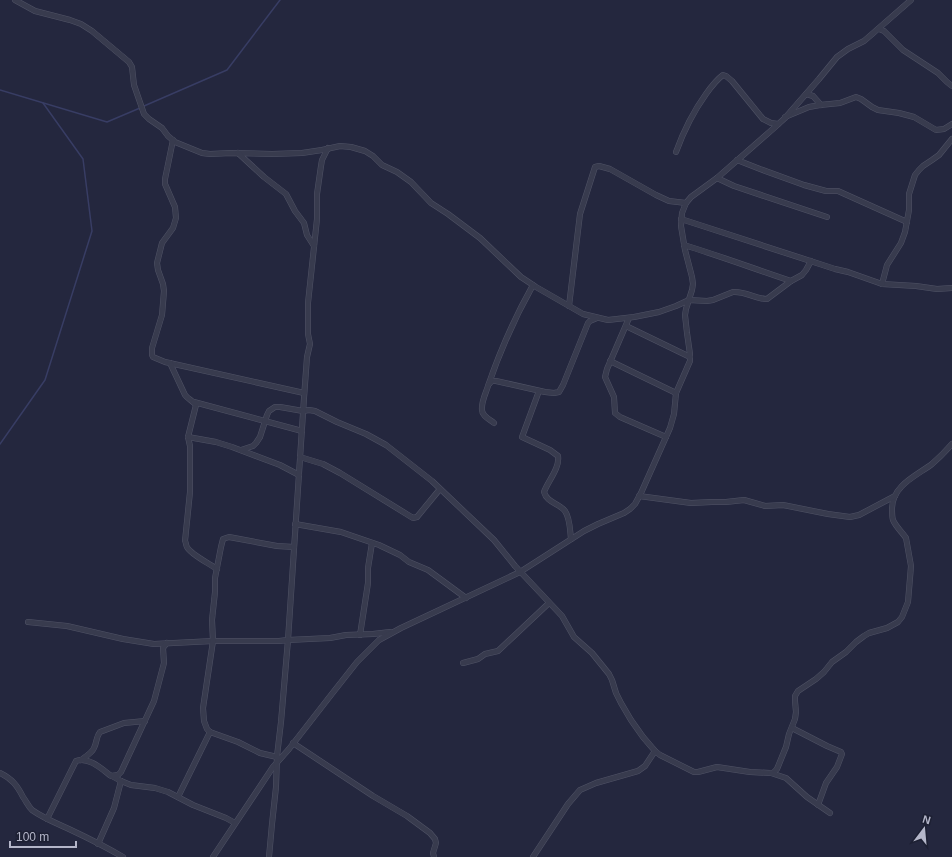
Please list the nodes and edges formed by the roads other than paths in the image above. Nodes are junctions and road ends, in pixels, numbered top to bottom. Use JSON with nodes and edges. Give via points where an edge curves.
{"nodes":[{"id":1,"x":15,"y":0,"type":"edge"},
{"id":2,"x":910,"y":0,"type":"edge"},
{"id":3,"x":879,"y":29,"type":"junction"},
{"id":4,"x":952,"y":86,"type":"edge"},
{"id":5,"x":806,"y":94,"type":"junction"},
{"id":6,"x":821,"y":105,"type":"junction"},
{"id":7,"x":784,"y":118,"type":"junction"},
{"id":8,"x":778,"y":124,"type":"junction"},
{"id":9,"x":952,"y":124,"type":"edge"},
{"id":10,"x":952,"y":139,"type":"edge"},
{"id":11,"x":173,"y":140,"type":"junction"},
{"id":12,"x":328,"y":148,"type":"junction"},
{"id":13,"x":676,"y":152,"type":"dead end"},
{"id":14,"x":238,"y":153,"type":"junction"},
{"id":15,"x":737,"y":160,"type":"junction"},
{"id":16,"x":717,"y":178,"type":"junction"},
{"id":17,"x":686,"y":203,"type":"junction"},
{"id":18,"x":827,"y":217,"type":"dead end"},
{"id":19,"x":681,"y":219,"type":"junction"},
{"id":20,"x":908,"y":222,"type":"junction"},
{"id":21,"x":684,"y":245,"type":"junction"},
{"id":22,"x":314,"y":246,"type":"junction"},
{"id":23,"x":811,"y":261,"type":"junction"},
{"id":24,"x":791,"y":281,"type":"junction"},
{"id":25,"x":882,"y":284,"type":"junction"},
{"id":26,"x":533,"y":285,"type":"junction"},
{"id":27,"x":952,"y":288,"type":"edge"},
{"id":28,"x":689,"y":300,"type":"junction"},
{"id":29,"x":569,"y":306,"type":"junction"},
{"id":30,"x":597,"y":318,"type":"junction"},
{"id":31,"x":629,"y":318,"type":"junction"},
{"id":32,"x":626,"y":326,"type":"junction"},
{"id":33,"x":690,"y":357,"type":"junction"},
{"id":34,"x":610,"y":362,"type":"junction"},
{"id":35,"x":170,"y":363,"type":"junction"},
{"id":36,"x":489,"y":384,"type":"junction"},
{"id":37,"x":539,"y":391,"type":"junction"},
{"id":38,"x":304,"y":393,"type":"junction"},
{"id":39,"x":676,"y":393,"type":"junction"},
{"id":40,"x":194,"y":402,"type":"junction"},
{"id":41,"x":303,"y":412,"type":"junction"},
{"id":42,"x":264,"y":421,"type":"junction"},
{"id":43,"x":494,"y":423,"type":"dead end"},
{"id":44,"x":302,"y":431,"type":"junction"},
{"id":45,"x":188,"y":437,"type":"junction"},
{"id":46,"x":666,"y":437,"type":"junction"},
{"id":47,"x":952,"y":444,"type":"edge"},
{"id":48,"x":241,"y":450,"type":"junction"},
{"id":49,"x":300,"y":457,"type":"junction"},
{"id":50,"x":299,"y":475,"type":"junction"},
{"id":51,"x":440,"y":489,"type":"junction"},
{"id":52,"x":639,"y":496,"type":"junction"},
{"id":53,"x":896,"y":496,"type":"junction"},
{"id":54,"x":295,"y":524,"type":"junction"},
{"id":55,"x":571,"y":539,"type":"junction"},
{"id":56,"x":372,"y":542,"type":"junction"},
{"id":57,"x":294,"y":547,"type":"junction"},
{"id":58,"x":217,"y":569,"type":"junction"},
{"id":59,"x":520,"y":572,"type":"junction"},
{"id":60,"x":466,"y":598,"type":"junction"},
{"id":61,"x":549,"y":602,"type":"junction"},
{"id":62,"x":28,"y":622,"type":"dead end"},
{"id":63,"x":395,"y":631,"type":"junction"},
{"id":64,"x":360,"y":634,"type":"junction"},
{"id":65,"x":288,"y":640,"type":"junction"},
{"id":66,"x":213,"y":641,"type":"junction"},
{"id":67,"x":167,"y":643,"type":"junction"},
{"id":68,"x":463,"y":663,"type":"dead end"},
{"id":69,"x":145,"y":721,"type":"junction"},
{"id":70,"x":792,"y":728,"type":"junction"},
{"id":71,"x":210,"y":732,"type":"junction"},
{"id":72,"x":294,"y":743,"type":"junction"},
{"id":73,"x":655,"y":751,"type":"junction"},
{"id":74,"x":277,"y":759,"type":"junction"},
{"id":75,"x":81,"y":760,"type":"junction"},
{"id":76,"x":0,"y":773,"type":"edge"},
{"id":77,"x":770,"y":773,"type":"junction"},
{"id":78,"x":111,"y":776,"type":"junction"},
{"id":79,"x":121,"y":781,"type":"junction"},
{"id":80,"x":178,"y":797,"type":"junction"},
{"id":81,"x":818,"y":805,"type":"junction"},
{"id":82,"x":830,"y":813,"type":"dead end"},
{"id":83,"x":47,"y":819,"type":"junction"},
{"id":84,"x":236,"y":824,"type":"junction"},
{"id":85,"x":98,"y":844,"type":"junction"},
{"id":86,"x":123,"y":857,"type":"edge"},
{"id":87,"x":212,"y":857,"type":"edge"},
{"id":88,"x":269,"y":857,"type":"edge"},
{"id":89,"x":434,"y":857,"type":"edge"},
{"id":90,"x":533,"y":857,"type":"edge"}],
"edges":[{"from":1,"to":11,"type":"street","via":[[35,11],[82,24],[129,62],[144,114]]},
{"from":2,"to":3,"type":"street"},
{"from":3,"to":4,"type":"street"},
{"from":3,"to":5,"type":"street","via":[[837,57]]},
{"from":5,"to":6,"type":"street","via":[[813,96]]},
{"from":5,"to":7,"type":"street"},
{"from":6,"to":7,"type":"street"},
{"from":6,"to":9,"type":"street","via":[[840,104],[858,97],[875,108],[907,114],[936,130]]},
{"from":7,"to":8,"type":"street"},
{"from":8,"to":13,"type":"street","via":[[763,119],[732,81],[723,75],[712,86],[686,126]]},
{"from":8,"to":15,"type":"street"},
{"from":10,"to":20,"type":"street","via":[[915,175],[909,194]]},
{"from":11,"to":14,"type":"street","via":[[202,153]]},
{"from":11,"to":35,"type":"street","via":[[164,179],[175,207],[176,218],[173,228],[162,244],[157,263],[164,290],[162,315],[152,348],[153,357]]},
{"from":12,"to":14,"type":"street","via":[[313,152],[279,154]]},
{"from":12,"to":22,"type":"street","via":[[321,166]]},
{"from":12,"to":26,"type":"street","via":[[351,147],[369,153],[411,182],[431,203],[476,235]]},
{"from":14,"to":22,"type":"street","via":[[286,194]]},
{"from":15,"to":16,"type":"street"},
{"from":15,"to":20,"type":"street","via":[[826,191],[838,191]]},
{"from":16,"to":17,"type":"street"},
{"from":16,"to":18,"type":"street"},
{"from":17,"to":19,"type":"street"},
{"from":17,"to":29,"type":"street","via":[[669,201],[610,169],[595,167],[580,214]]},
{"from":19,"to":21,"type":"street"},
{"from":19,"to":23,"type":"street"},
{"from":20,"to":25,"type":"street","via":[[901,243],[887,266]]},
{"from":21,"to":24,"type":"street"},
{"from":21,"to":28,"type":"street","via":[[692,277]]},
{"from":22,"to":38,"type":"street","via":[[308,303],[310,344]]},
{"from":23,"to":24,"type":"street","via":[[802,275]]},
{"from":23,"to":25,"type":"street"},
{"from":24,"to":28,"type":"street","via":[[767,299],[733,292],[713,300]]},
{"from":25,"to":27,"type":"street"},
{"from":26,"to":29,"type":"street"},
{"from":26,"to":36,"type":"street","via":[[506,340]]},
{"from":28,"to":31,"type":"street","via":[[659,312]]},
{"from":28,"to":33,"type":"street","via":[[685,315]]},
{"from":29,"to":30,"type":"street"},
{"from":30,"to":31,"type":"street"},
{"from":30,"to":37,"type":"street","via":[[588,323],[561,390],[554,394]]},
{"from":31,"to":32,"type":"street"},
{"from":32,"to":33,"type":"street"},
{"from":32,"to":34,"type":"street"},
{"from":33,"to":39,"type":"street"},
{"from":34,"to":39,"type":"street"},
{"from":34,"to":46,"type":"street","via":[[605,377],[614,397],[616,414]]},
{"from":35,"to":38,"type":"street"},
{"from":35,"to":40,"type":"street","via":[[185,395]]},
{"from":36,"to":37,"type":"street","via":[[496,381]]},
{"from":36,"to":43,"type":"street","via":[[482,409],[486,417]]},
{"from":37,"to":55,"type":"street","via":[[522,436],[558,456],[559,460],[544,492],[546,497],[567,514]]},
{"from":38,"to":41,"type":"street"},
{"from":39,"to":46,"type":"street","via":[[674,414]]},
{"from":40,"to":42,"type":"street"},
{"from":40,"to":45,"type":"street","via":[[196,408]]},
{"from":41,"to":42,"type":"street","via":[[275,407],[269,411]]},
{"from":41,"to":44,"type":"street"},
{"from":41,"to":51,"type":"street","via":[[315,411],[382,442]]},
{"from":42,"to":44,"type":"street"},
{"from":42,"to":48,"type":"street","via":[[256,443]]},
{"from":44,"to":49,"type":"street"},
{"from":45,"to":48,"type":"street"},
{"from":45,"to":58,"type":"street","via":[[190,492],[185,541],[189,550]]},
{"from":46,"to":52,"type":"street"},
{"from":47,"to":53,"type":"street","via":[[933,463],[903,485]]},
{"from":48,"to":50,"type":"street","via":[[280,464]]},
{"from":49,"to":50,"type":"street"},
{"from":49,"to":51,"type":"street","via":[[324,464],[413,518],[417,517]]},
{"from":50,"to":54,"type":"street"},
{"from":51,"to":59,"type":"street","via":[[494,540]]},
{"from":52,"to":53,"type":"street","via":[[691,503],[744,500],[765,506],[784,505],[850,517]]},
{"from":52,"to":55,"type":"street","via":[[624,513]]},
{"from":53,"to":70,"type":"street","via":[[892,504],[893,518],[906,538],[911,566],[908,602],[902,617],[887,628],[864,636],[832,662],[816,680],[798,691],[795,696],[796,712]]},
{"from":54,"to":56,"type":"street","via":[[341,532]]},
{"from":54,"to":57,"type":"street"},
{"from":55,"to":59,"type":"street"},
{"from":56,"to":60,"type":"street","via":[[428,570]]},
{"from":56,"to":64,"type":"street"},
{"from":57,"to":58,"type":"street","via":[[227,537],[222,541]]},
{"from":57,"to":65,"type":"street"},
{"from":58,"to":66,"type":"street","via":[[212,612]]},
{"from":59,"to":60,"type":"street"},
{"from":59,"to":61,"type":"street"},
{"from":60,"to":63,"type":"street"},
{"from":61,"to":68,"type":"street","via":[[498,651]]},
{"from":61,"to":73,"type":"street","via":[[566,621],[574,637],[592,653],[609,674],[629,717]]},
{"from":62,"to":67,"type":"street","via":[[68,626],[146,643]]},
{"from":63,"to":64,"type":"street"},
{"from":63,"to":72,"type":"street","via":[[379,640],[357,662]]},
{"from":64,"to":65,"type":"street"},
{"from":65,"to":66,"type":"street"},
{"from":65,"to":74,"type":"street"},
{"from":66,"to":67,"type":"street"},
{"from":66,"to":71,"type":"street","via":[[203,708],[204,722]]},
{"from":67,"to":69,"type":"street","via":[[163,648],[164,663],[157,692]]},
{"from":69,"to":75,"type":"street","via":[[124,723],[100,732],[93,750]]},
{"from":69,"to":78,"type":"street","via":[[121,772]]},
{"from":70,"to":77,"type":"street","via":[[777,769]]},
{"from":70,"to":81,"type":"street","via":[[842,753]]},
{"from":71,"to":74,"type":"street"},
{"from":71,"to":80,"type":"street"},
{"from":72,"to":74,"type":"street"},
{"from":72,"to":89,"type":"street","via":[[373,796],[408,816],[430,833],[436,843]]},
{"from":73,"to":77,"type":"street","via":[[694,772],[722,767]]},
{"from":73,"to":90,"type":"street","via":[[645,766],[638,771],[580,790]]},
{"from":74,"to":84,"type":"street"},
{"from":74,"to":88,"type":"street"},
{"from":75,"to":78,"type":"street","via":[[95,764]]},
{"from":75,"to":83,"type":"street","via":[[74,764]]},
{"from":76,"to":83,"type":"street","via":[[13,782],[30,808]]},
{"from":77,"to":81,"type":"street","via":[[786,778]]},
{"from":78,"to":79,"type":"street"},
{"from":79,"to":80,"type":"street","via":[[161,790]]},
{"from":79,"to":85,"type":"street","via":[[114,808]]},
{"from":80,"to":84,"type":"street"},
{"from":81,"to":82,"type":"street"},
{"from":83,"to":85,"type":"street"},
{"from":84,"to":87,"type":"street"},
{"from":85,"to":86,"type":"street"}]}
